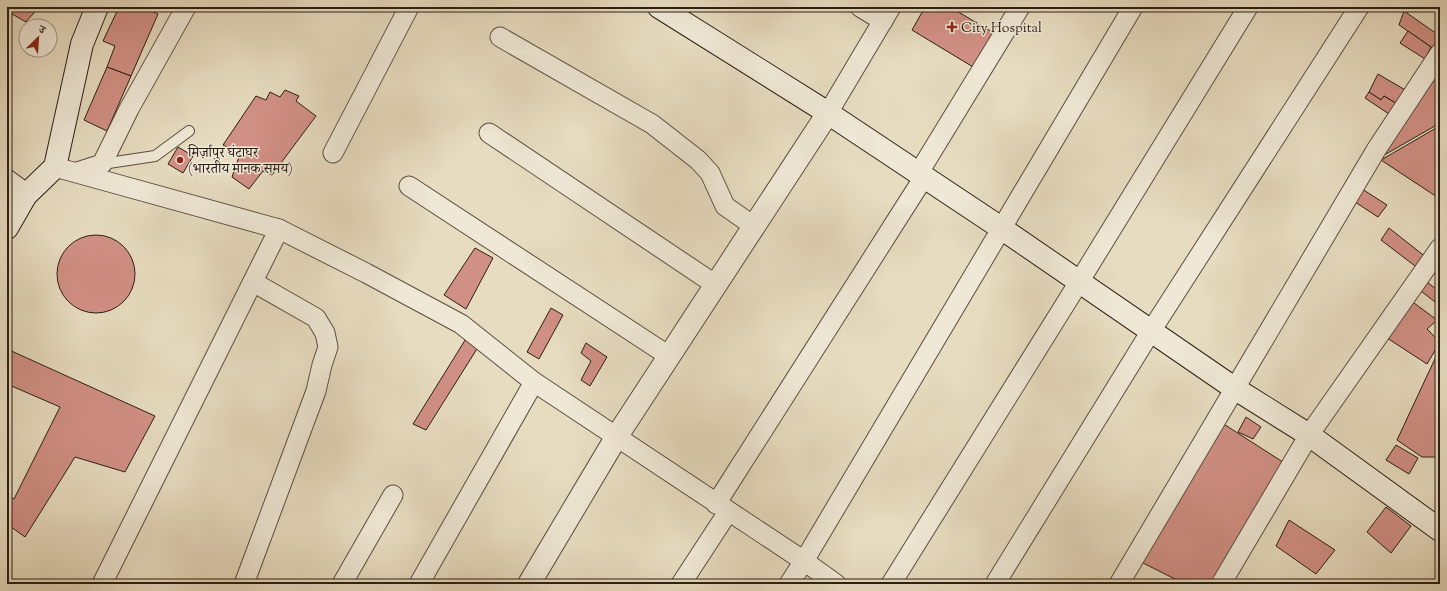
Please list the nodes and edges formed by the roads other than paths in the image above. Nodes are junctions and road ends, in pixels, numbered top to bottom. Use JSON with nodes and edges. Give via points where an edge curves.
{"nodes":[{"id":1,"x":97,"y":7,"type":"edge"},
{"id":2,"x":186,"y":7,"type":"edge"},
{"id":3,"x":409,"y":7,"type":"edge"},
{"id":4,"x":659,"y":7,"type":"edge"},
{"id":5,"x":860,"y":7,"type":"edge"},
{"id":6,"x":1020,"y":7,"type":"edge"},
{"id":7,"x":1133,"y":7,"type":"edge"},
{"id":8,"x":1248,"y":7,"type":"edge"},
{"id":9,"x":1359,"y":7,"type":"edge"},
{"id":10,"x":887,"y":14,"type":"edge"},
{"id":11,"x":500,"y":37,"type":"dead end"},
{"id":12,"x":1440,"y":53,"type":"edge"},
{"id":13,"x":828,"y":113,"type":"junction"},
{"id":14,"x":189,"y":131,"type":"dead end"},
{"id":15,"x":489,"y":133,"type":"dead end"},
{"id":16,"x":334,"y":153,"type":"dead end"},
{"id":17,"x":102,"y":164,"type":"junction"},
{"id":18,"x":55,"y":167,"type":"junction"},
{"id":19,"x":77,"y":172,"type":"junction"},
{"id":20,"x":921,"y":175,"type":"junction"},
{"id":21,"x":7,"y":181,"type":"edge"},
{"id":22,"x":409,"y":186,"type":"dead end"},
{"id":23,"x":26,"y":195,"type":"junction"},
{"id":24,"x":754,"y":227,"type":"junction"},
{"id":25,"x":7,"y":228,"type":"edge"},
{"id":26,"x":1001,"y":228,"type":"junction"},
{"id":27,"x":280,"y":229,"type":"junction"},
{"id":28,"x":1440,"y":248,"type":"edge"},
{"id":29,"x":253,"y":282,"type":"junction"},
{"id":30,"x":1079,"y":282,"type":"junction"},
{"id":31,"x":716,"y":284,"type":"junction"},
{"id":32,"x":1151,"y":331,"type":"junction"},
{"id":33,"x":669,"y":356,"type":"junction"},
{"id":34,"x":534,"y":382,"type":"junction"},
{"id":35,"x":1234,"y":388,"type":"junction"},
{"id":36,"x":1308,"y":435,"type":"junction"},
{"id":37,"x":617,"y":436,"type":"junction"},
{"id":38,"x":393,"y":495,"type":"dead end"},
{"id":39,"x":722,"y":508,"type":"junction"},
{"id":40,"x":1440,"y":530,"type":"edge"},
{"id":41,"x":804,"y":560,"type":"junction"},
{"id":42,"x":102,"y":584,"type":"edge"},
{"id":43,"x":244,"y":584,"type":"edge"},
{"id":44,"x":342,"y":584,"type":"edge"},
{"id":45,"x":418,"y":584,"type":"edge"},
{"id":46,"x":529,"y":584,"type":"edge"},
{"id":47,"x":681,"y":584,"type":"edge"},
{"id":48,"x":789,"y":584,"type":"edge"},
{"id":49,"x":836,"y":584,"type":"edge"},
{"id":50,"x":891,"y":584,"type":"edge"},
{"id":51,"x":995,"y":584,"type":"edge"},
{"id":52,"x":1119,"y":584,"type":"edge"},
{"id":53,"x":1221,"y":584,"type":"edge"}],
"edges":[{"from":1,"to":18,"type":"main road","via":[[82,44]]},
{"from":2,"to":17,"type":"street"},
{"from":3,"to":16,"type":"street"},
{"from":4,"to":13,"type":"main road"},
{"from":5,"to":10,"type":"street"},
{"from":6,"to":20,"type":"street"},
{"from":7,"to":26,"type":"street"},
{"from":8,"to":30,"type":"street"},
{"from":9,"to":32,"type":"street"},
{"from":10,"to":13,"type":"street"},
{"from":11,"to":24,"type":"street","via":[[652,124],[698,160],[710,174],[725,206]]},
{"from":12,"to":35,"type":"street","via":[[1376,150]]},
{"from":13,"to":20,"type":"main road"},
{"from":13,"to":24,"type":"main road"},
{"from":14,"to":17,"type":"lane","via":[[156,156]]},
{"from":15,"to":31,"type":"street"},
{"from":17,"to":19,"type":"street"},
{"from":18,"to":19,"type":"street"},
{"from":18,"to":23,"type":"main road"},
{"from":19,"to":27,"type":"street"},
{"from":20,"to":26,"type":"main road"},
{"from":20,"to":39,"type":"street"},
{"from":21,"to":23,"type":"main road"},
{"from":22,"to":33,"type":"street"},
{"from":23,"to":25,"type":"main road"},
{"from":24,"to":31,"type":"main road"},
{"from":26,"to":30,"type":"main road"},
{"from":26,"to":41,"type":"street"},
{"from":27,"to":29,"type":"street"},
{"from":27,"to":34,"type":"street","via":[[461,324]]},
{"from":28,"to":36,"type":"street"},
{"from":29,"to":42,"type":"street"},
{"from":29,"to":43,"type":"street","via":[[316,318],[325,333],[328,347],[316,391]]},
{"from":30,"to":32,"type":"main road"},
{"from":30,"to":50,"type":"street"},
{"from":31,"to":33,"type":"main road"},
{"from":32,"to":35,"type":"main road"},
{"from":32,"to":51,"type":"street"},
{"from":33,"to":37,"type":"main road"},
{"from":34,"to":37,"type":"street"},
{"from":34,"to":45,"type":"street"},
{"from":35,"to":36,"type":"main road"},
{"from":35,"to":52,"type":"street"},
{"from":36,"to":40,"type":"main road"},
{"from":36,"to":53,"type":"street"},
{"from":37,"to":39,"type":"street"},
{"from":37,"to":46,"type":"main road"},
{"from":38,"to":44,"type":"street"},
{"from":39,"to":41,"type":"street"},
{"from":39,"to":47,"type":"street"},
{"from":41,"to":48,"type":"street"},
{"from":41,"to":49,"type":"street"}]}
